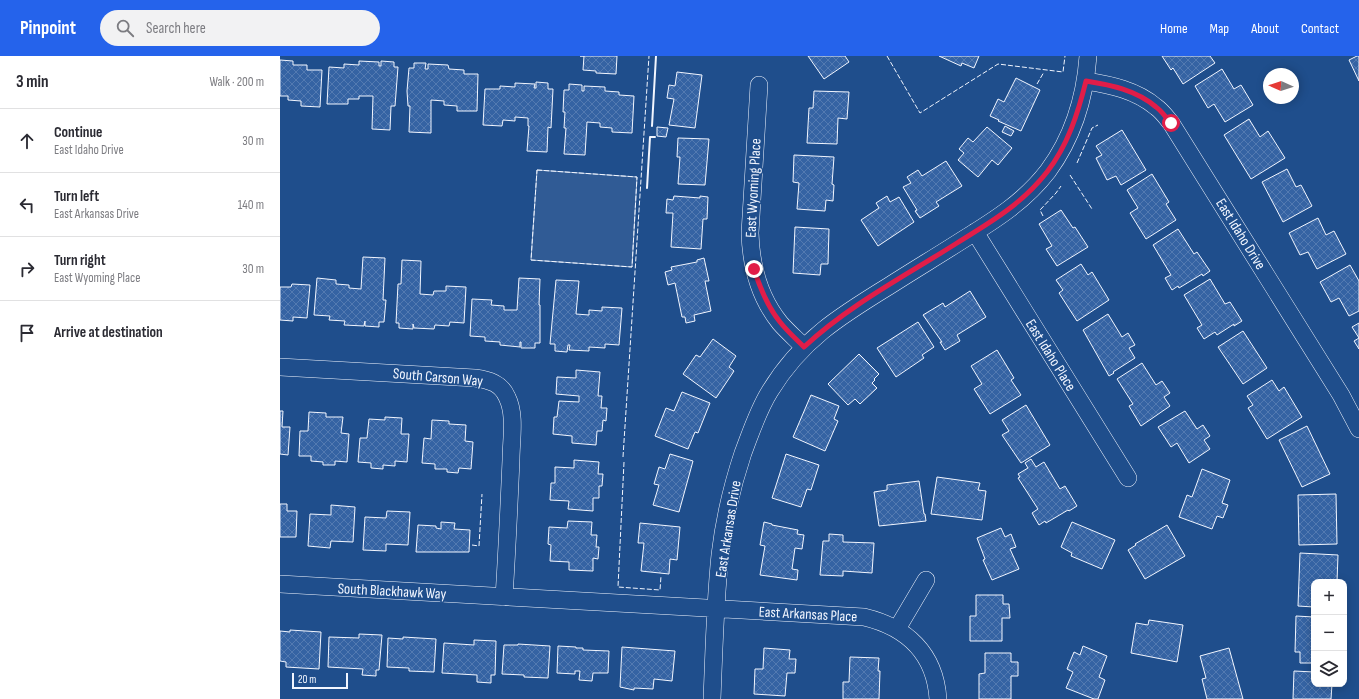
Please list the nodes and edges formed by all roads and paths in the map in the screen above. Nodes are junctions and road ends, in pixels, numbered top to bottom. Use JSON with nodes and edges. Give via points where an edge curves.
{"nodes":[{"id":1,"x":1088,"y":56,"type":"edge"},
{"id":2,"x":1086,"y":81,"type":"junction"},
{"id":3,"x":759,"y":85,"type":"dead end"},
{"id":4,"x":975,"y":232,"type":"junction"},
{"id":5,"x":804,"y":347,"type":"junction"},
{"id":6,"x":280,"y":367,"type":"edge"},
{"id":7,"x":1359,"y":429,"type":"edge"},
{"id":8,"x":1128,"y":478,"type":"dead end"},
{"id":9,"x":926,"y":580,"type":"dead end"},
{"id":10,"x":280,"y":584,"type":"edge"},
{"id":11,"x":504,"y":597,"type":"junction"},
{"id":12,"x":717,"y":609,"type":"junction"},
{"id":13,"x":897,"y":629,"type":"junction"},
{"id":14,"x":712,"y":699,"type":"edge"},
{"id":15,"x":938,"y":699,"type":"edge"}],
"edges":[{"from":1,"to":2,"type":"street","name":"East Arkansas Drive"},
{"from":2,"to":4,"type":"street","name":"East Arkansas Drive","via":[[1075,122],[1048,171],[1011,209]]},
{"from":2,"to":7,"type":"street","name":"East Idaho Drive","via":[[1113,85],[1138,95],[1156,107],[1171,123],[1341,395]]},
{"from":3,"to":5,"type":"street","name":"East Wyoming Place","via":[[750,249],[760,288],[769,306],[780,323]]},
{"from":4,"to":5,"type":"street","name":"East Arkansas Drive","via":[[850,310]]},
{"from":4,"to":8,"type":"street","name":"East Idaho Place"},
{"from":5,"to":12,"type":"street","name":"East Arkansas Drive","via":[[770,391],[753,425],[734,480],[720,554]]},
{"from":6,"to":11,"type":"street","name":"South Carson Way","via":[[475,378],[490,381],[500,387],[507,397],[511,415],[510,503]]},
{"from":9,"to":13,"type":"street"},
{"from":10,"to":11,"type":"street","name":"South Blackhawk Way"},
{"from":11,"to":12,"type":"street","name":"South Blackhawk Way"},
{"from":12,"to":13,"type":"street","name":"East Arkansas Place","via":[[864,617],[881,621]]},
{"from":12,"to":14,"type":"street","name":"East Arkansas Drive"},
{"from":13,"to":15,"type":"street","name":"East Arkansas Place","via":[[920,648],[929,663]]}]}
